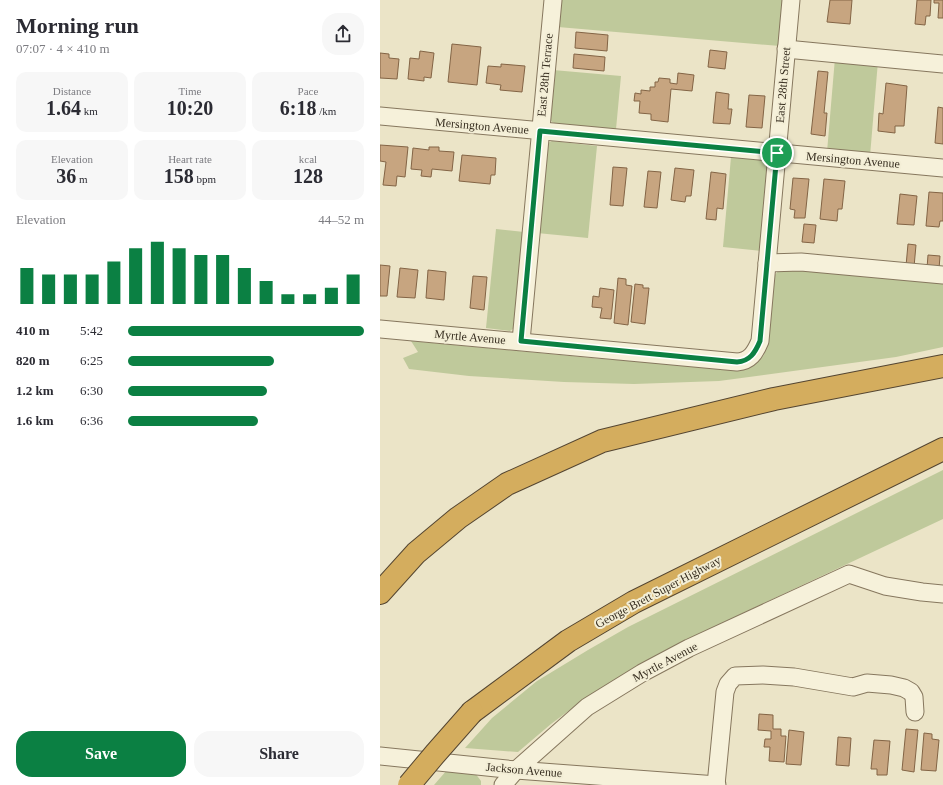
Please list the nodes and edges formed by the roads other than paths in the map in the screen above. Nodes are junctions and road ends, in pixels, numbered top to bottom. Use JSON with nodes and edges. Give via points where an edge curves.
{"nodes":[{"id":1,"x":553,"y":0,"type":"edge"},
{"id":2,"x":791,"y":0,"type":"edge"},
{"id":3,"x":786,"y":48,"type":"junction"},
{"id":4,"x":943,"y":64,"type":"edge"},
{"id":5,"x":380,"y":116,"type":"edge"},
{"id":6,"x":540,"y":131,"type":"junction"},
{"id":7,"x":777,"y":153,"type":"junction"},
{"id":8,"x":943,"y":168,"type":"edge"},
{"id":9,"x":767,"y":263,"type":"junction"},
{"id":10,"x":943,"y":275,"type":"edge"},
{"id":11,"x":380,"y":329,"type":"edge"},
{"id":12,"x":521,"y":341,"type":"junction"},
{"id":13,"x":750,"y":358,"type":"joint"},
{"id":14,"x":943,"y":366,"type":"edge"},
{"id":15,"x":943,"y":449,"type":"edge"},
{"id":16,"x":380,"y":593,"type":"edge"},
{"id":17,"x":943,"y":594,"type":"edge"},
{"id":18,"x":915,"y":712,"type":"dead end"},
{"id":19,"x":380,"y":756,"type":"edge"},
{"id":20,"x":516,"y":770,"type":"junction"},
{"id":21,"x":410,"y":785,"type":"edge"},
{"id":22,"x":503,"y":785,"type":"edge"},
{"id":23,"x":716,"y":785,"type":"edge"}],
"edges":[{"from":1,"to":6,"type":"street","name":"East 28th Terrace"},
{"from":2,"to":3,"type":"street","name":"East 28th Street"},
{"from":3,"to":4,"type":"street"},
{"from":3,"to":7,"type":"street","name":"East 28th Street"},
{"from":5,"to":6,"type":"street","name":"Mersington Avenue"},
{"from":6,"to":7,"type":"street","name":"Mersington Avenue"},
{"from":6,"to":12,"type":"street","name":"East 28th Terrace"},
{"from":7,"to":8,"type":"street","name":"Mersington Avenue"},
{"from":7,"to":9,"type":"street","name":"East 28th Street"},
{"from":9,"to":10,"type":"street","via":[[801,262]]},
{"from":9,"to":13,"type":"street","name":"East 28th Street","via":[[760,341],[756,352]]},
{"from":11,"to":12,"type":"street","name":"Myrtle Avenue"},
{"from":12,"to":13,"type":"street","name":"Myrtle Avenue","via":[[737,362]]},
{"from":14,"to":16,"type":"highway","via":[[774,399],[602,441],[507,484],[458,518],[416,553]]},
{"from":15,"to":21,"type":"highway","name":"George Brett Super Highway","bridge":true,"via":[[634,602],[568,641],[472,712]]},
{"from":17,"to":20,"type":"street","name":"Myrtle Avenue","via":[[885,586],[849,574],[689,648],[642,673],[587,707]]},
{"from":18,"to":23,"type":"street","via":[[911,692],[891,685],[867,683],[853,687],[794,677],[735,676],[727,688],[724,701]]},
{"from":19,"to":20,"type":"street","name":"Jackson Avenue"},
{"from":20,"to":22,"type":"street","name":"Myrtle Avenue"},
{"from":20,"to":23,"type":"street","name":"Jackson Avenue"}]}
